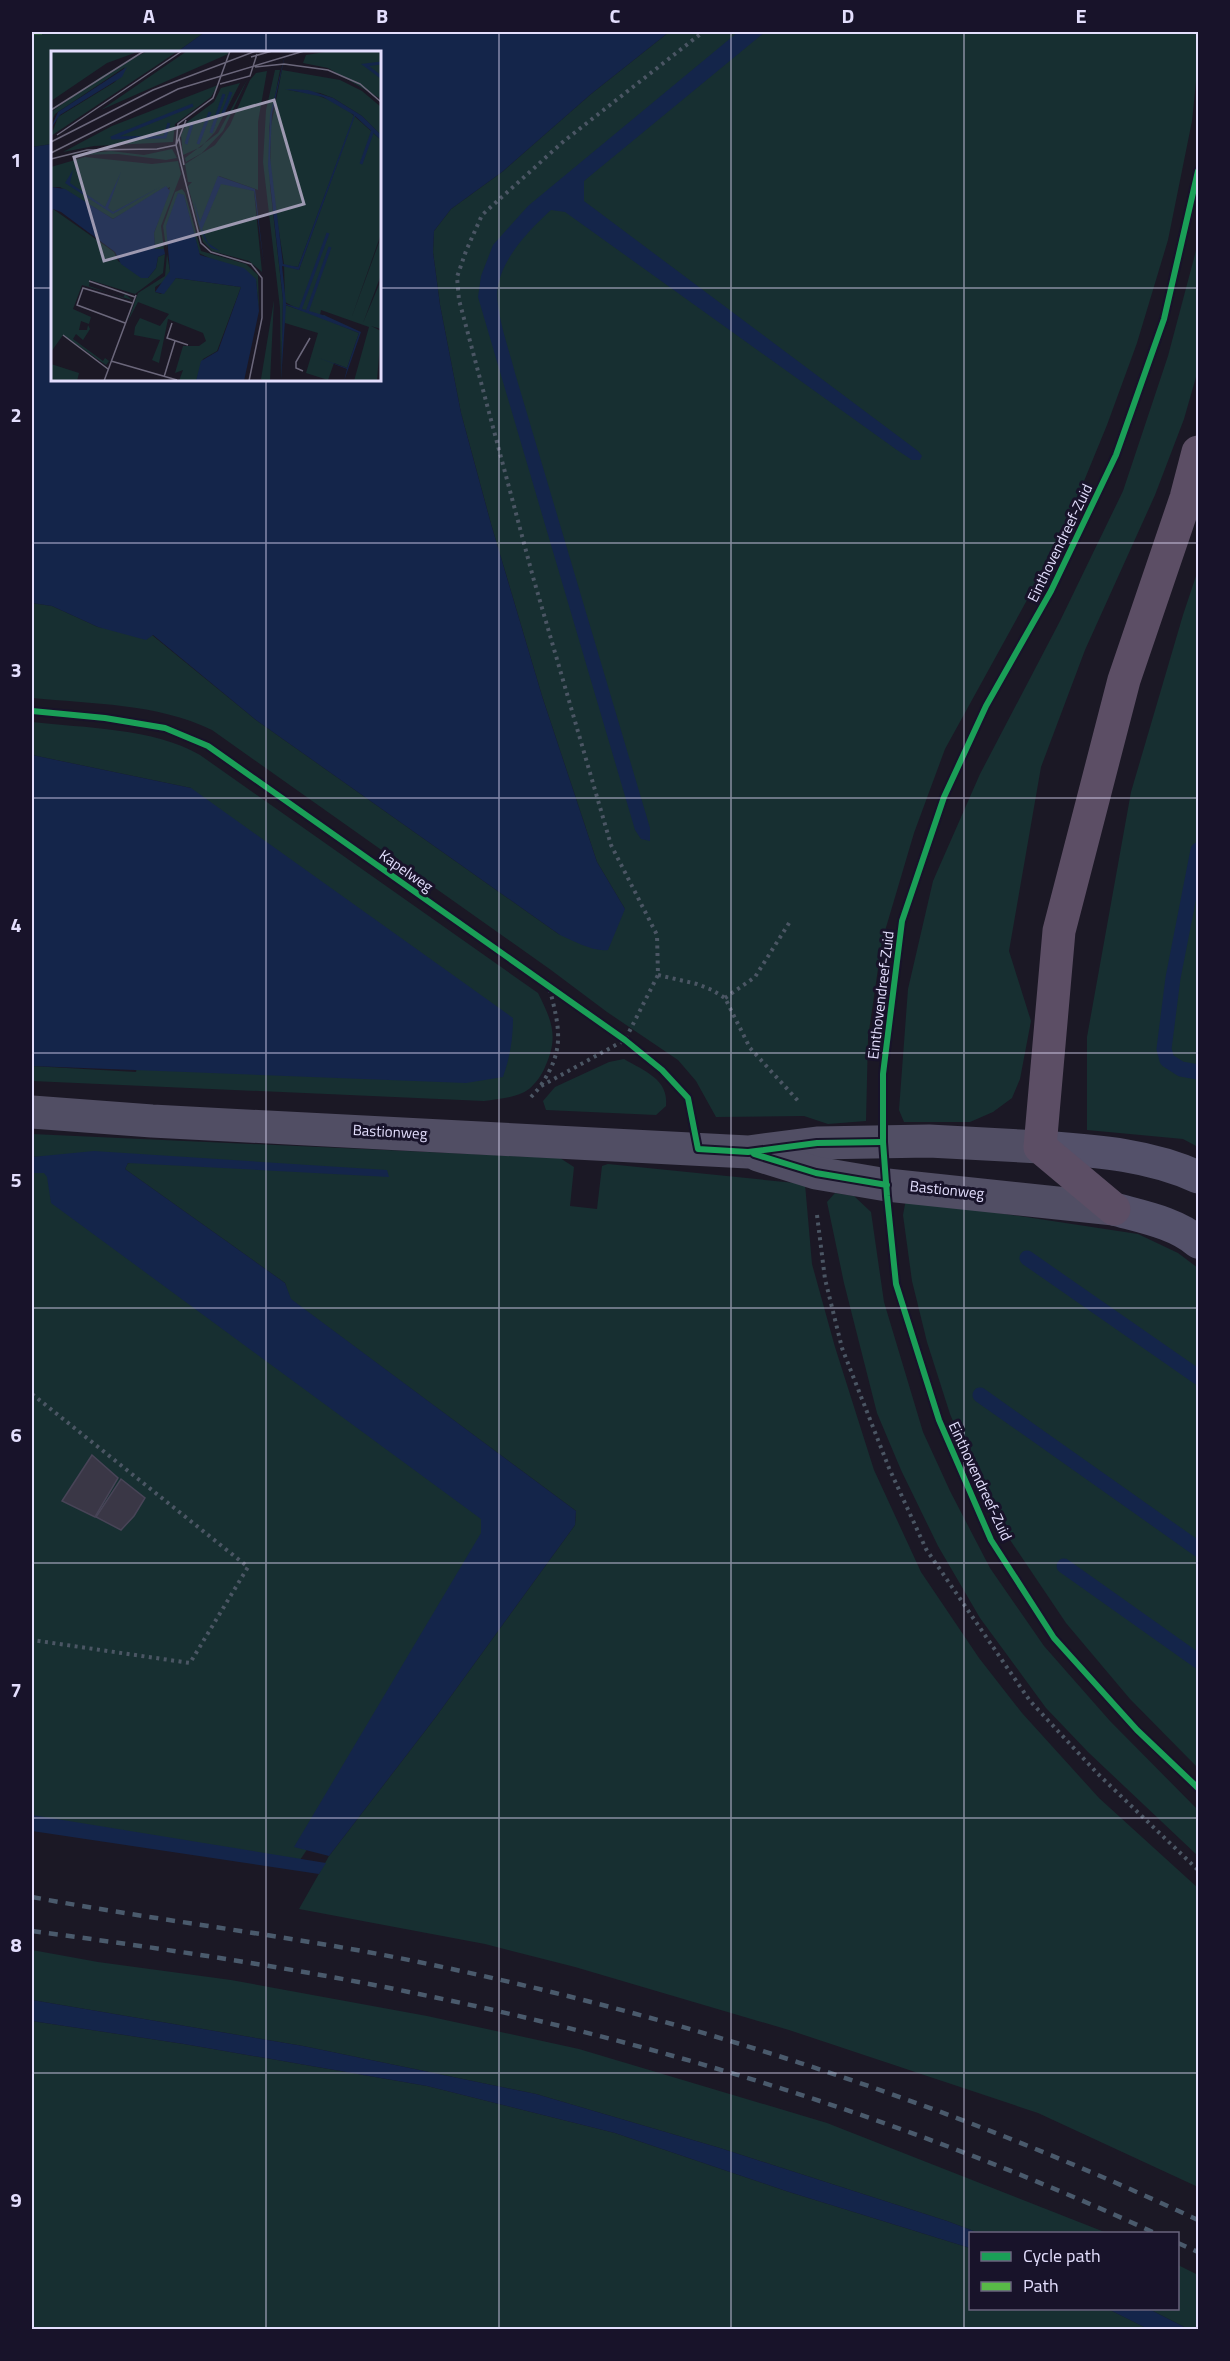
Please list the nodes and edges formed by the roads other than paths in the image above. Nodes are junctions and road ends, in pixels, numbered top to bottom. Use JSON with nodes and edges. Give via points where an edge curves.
{"nodes":[{"id":1,"x":1198,"y":452,"type":"edge"},
{"id":2,"x":32,"y":1112,"type":"edge"},
{"id":3,"x":1040,"y":1147,"type":"junction"},
{"id":4,"x":816,"y":1158,"type":"junction"},
{"id":5,"x":1198,"y":1177,"type":"edge"},
{"id":6,"x":1114,"y":1209,"type":"junction"},
{"id":7,"x":1198,"y":1242,"type":"edge"}],
"edges":[{"from":1,"to":3,"type":"highway","via":[[1124,680],[1059,931]]},
{"from":2,"to":4,"type":"street","name":"Bastionweg"},
{"from":3,"to":4,"type":"street","name":"Bastionweg","via":[[929,1141]]},
{"from":3,"to":5,"type":"main road","via":[[1138,1157],[1176,1166]]},
{"from":3,"to":6,"type":"highway"},
{"from":4,"to":6,"type":"street","name":"Bastionweg","via":[[886,1185]]},
{"from":6,"to":7,"type":"main road","via":[[1150,1218],[1188,1233]]}]}
